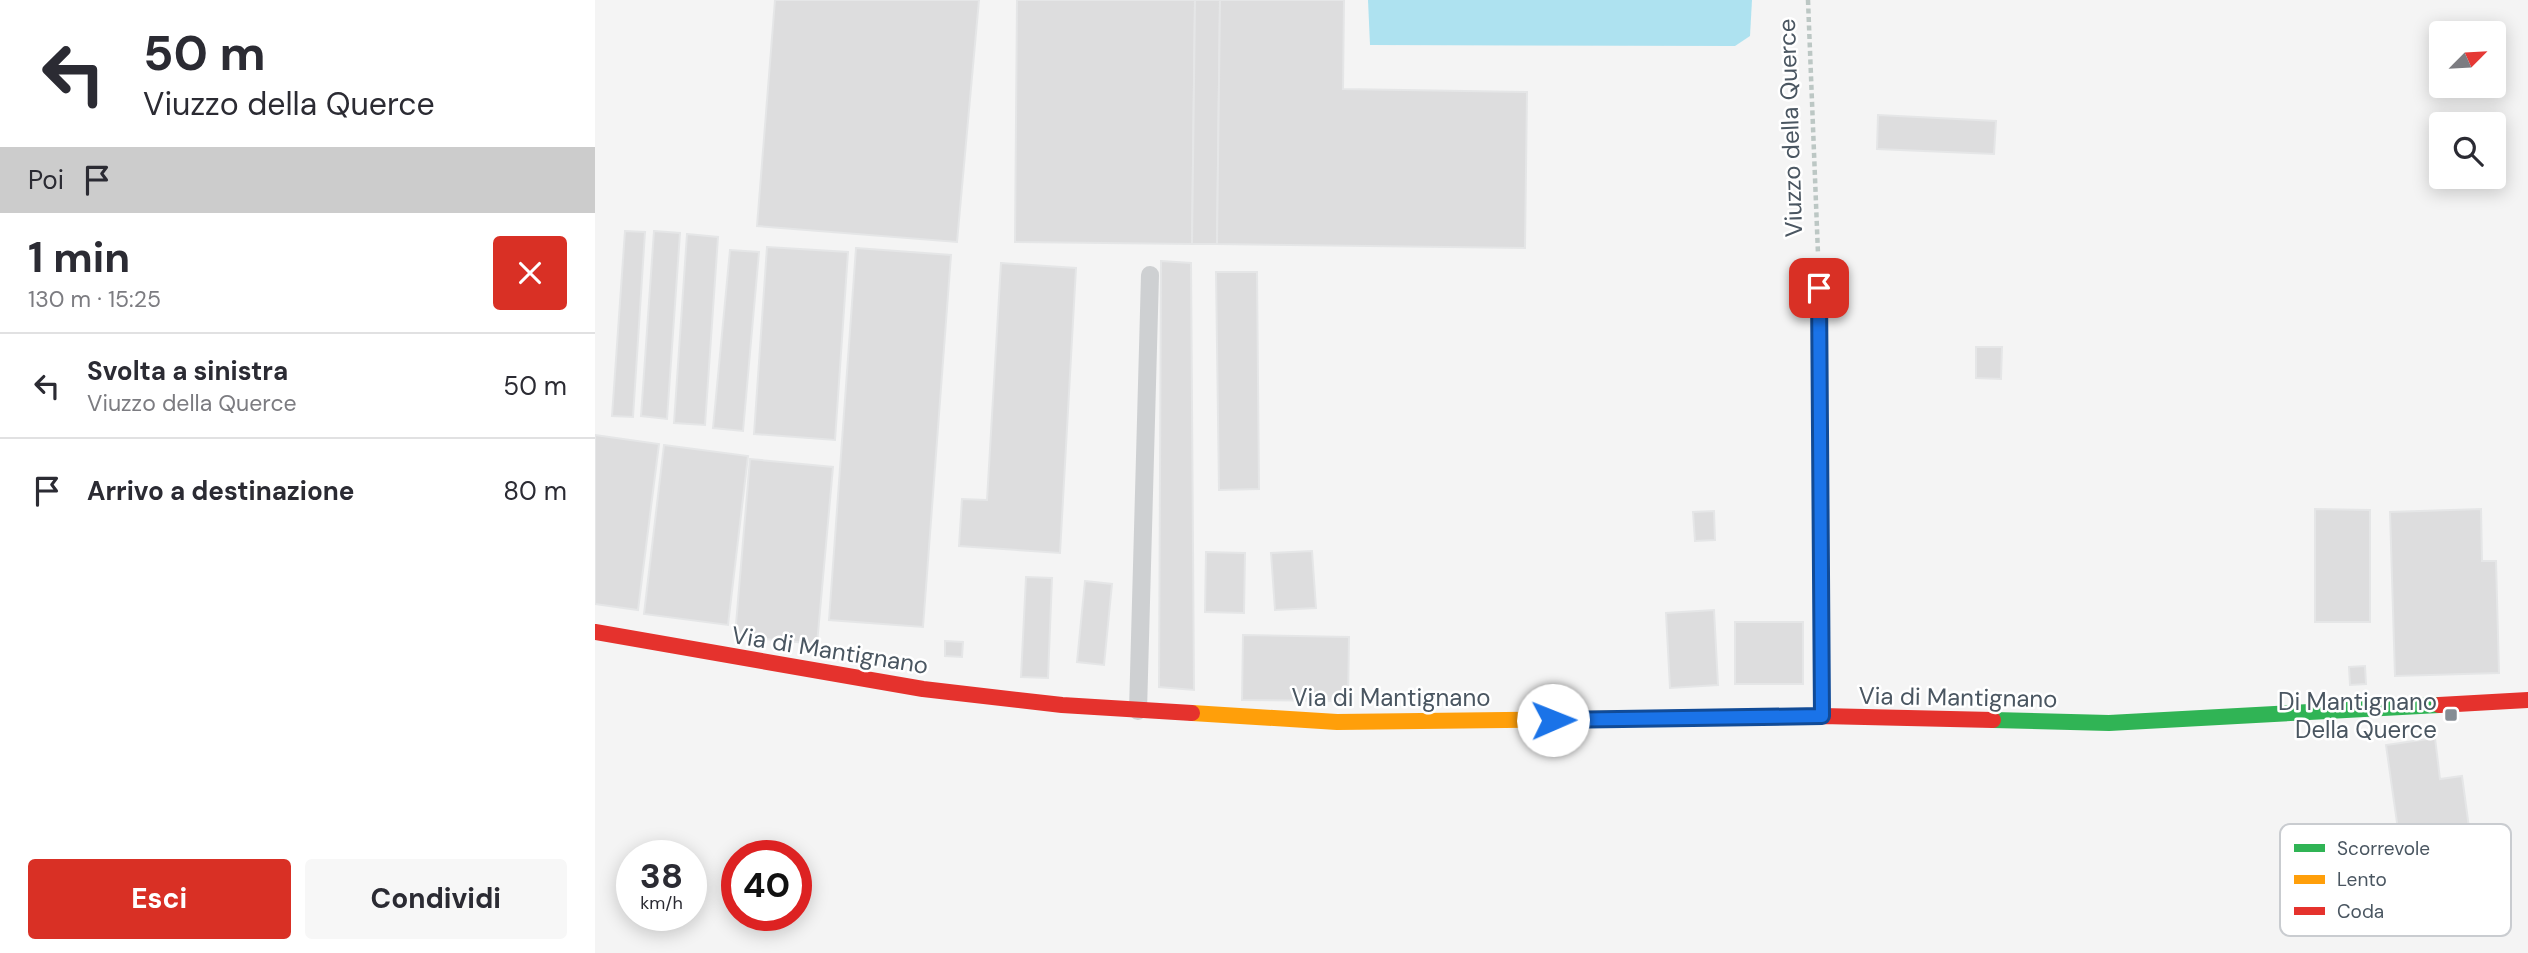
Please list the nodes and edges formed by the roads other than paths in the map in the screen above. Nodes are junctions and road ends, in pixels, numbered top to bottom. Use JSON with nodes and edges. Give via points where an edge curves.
{"nodes":[{"id":1,"x":1150,"y":275,"type":"dead end"},
{"id":2,"x":1819,"y":288,"type":"road end"},
{"id":3,"x":595,"y":632,"type":"edge"},
{"id":4,"x":2528,"y":700,"type":"edge"},
{"id":5,"x":1138,"y":711,"type":"junction"},
{"id":6,"x":1822,"y":716,"type":"junction"}],
"edges":[{"from":1,"to":5,"type":"lane"},
{"from":2,"to":6,"type":"street"},
{"from":3,"to":5,"type":"street","name":"Via di Mantignano","via":[[923,689]]},
{"from":4,"to":6,"type":"street","name":"Via di Mantignano","via":[[2109,723]]},
{"from":5,"to":6,"type":"street","name":"Via di Mantignano","via":[[1337,722]]}]}
